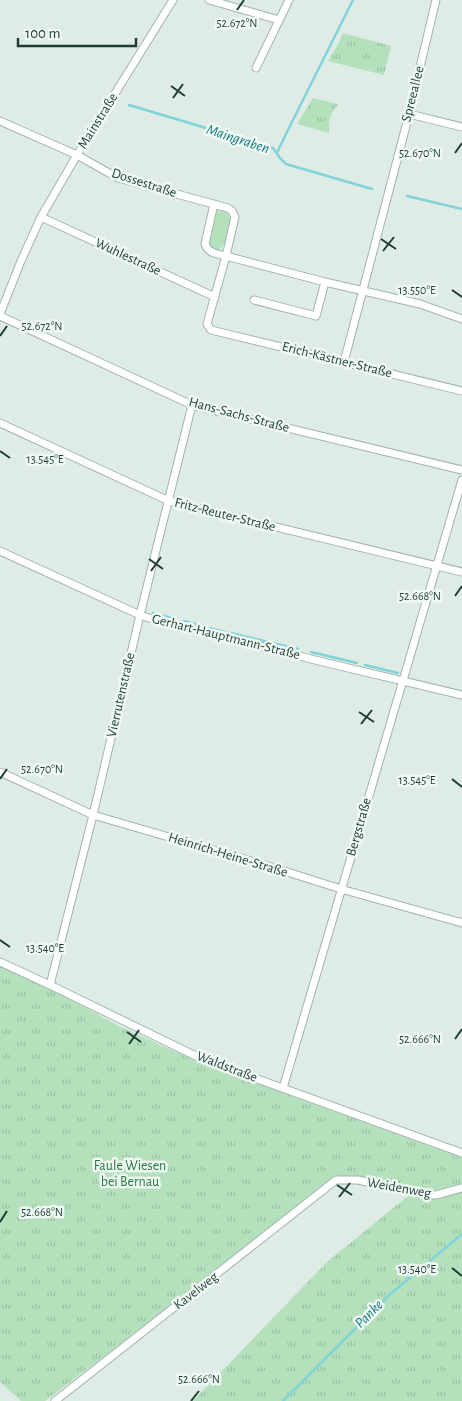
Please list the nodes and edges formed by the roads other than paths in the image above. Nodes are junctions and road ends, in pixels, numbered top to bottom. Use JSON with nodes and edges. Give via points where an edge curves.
{"nodes":[{"id":1,"x":173,"y":0,"type":"edge"},
{"id":2,"x":209,"y":0,"type":"edge"},
{"id":3,"x":289,"y":0,"type":"edge"},
{"id":4,"x":436,"y":0,"type":"edge"},
{"id":5,"x":279,"y":20,"type":"junction"},
{"id":6,"x":256,"y":68,"type":"dead end"},
{"id":7,"x":408,"y":114,"type":"junction"},
{"id":8,"x":0,"y":122,"type":"edge"},
{"id":9,"x":462,"y":127,"type":"edge"},
{"id":10,"x":77,"y":155,"type":"junction"},
{"id":11,"x":214,"y":204,"type":"junction"},
{"id":12,"x":41,"y":217,"type":"junction"},
{"id":13,"x":226,"y":256,"type":"junction"},
{"id":14,"x":325,"y":282,"type":"junction"},
{"id":15,"x":363,"y":290,"type":"junction"},
{"id":16,"x":214,"y":297,"type":"junction"},
{"id":17,"x":254,"y":300,"type":"dead end"},
{"id":18,"x":0,"y":315,"type":"edge"},
{"id":19,"x":462,"y":319,"type":"edge"},
{"id":20,"x":344,"y":362,"type":"junction"},
{"id":21,"x":462,"y":391,"type":"edge"},
{"id":22,"x":192,"y":405,"type":"junction"},
{"id":23,"x":0,"y":423,"type":"edge"},
{"id":24,"x":462,"y":470,"type":"edge"},
{"id":25,"x":462,"y":480,"type":"edge"},
{"id":26,"x":169,"y":501,"type":"junction"},
{"id":27,"x":0,"y":551,"type":"edge"},
{"id":28,"x":437,"y":566,"type":"junction"},
{"id":29,"x":462,"y":572,"type":"edge"},
{"id":30,"x":140,"y":615,"type":"junction"},
{"id":31,"x":402,"y":680,"type":"junction"},
{"id":32,"x":462,"y":695,"type":"edge"},
{"id":33,"x":0,"y":772,"type":"edge"},
{"id":34,"x":93,"y":815,"type":"junction"},
{"id":35,"x":341,"y":889,"type":"junction"},
{"id":36,"x":462,"y":923,"type":"edge"},
{"id":37,"x":0,"y":962,"type":"edge"},
{"id":38,"x":50,"y":985,"type":"junction"},
{"id":39,"x":283,"y":1088,"type":"junction"},
{"id":40,"x":462,"y":1153,"type":"edge"},
{"id":41,"x":336,"y":1180,"type":"joint"},
{"id":42,"x":462,"y":1188,"type":"edge"},
{"id":43,"x":55,"y":1401,"type":"edge"}],
"edges":[{"from":1,"to":10,"type":"street","name":"Mainstraße"},
{"from":2,"to":5,"type":"street"},
{"from":3,"to":5,"type":"street"},
{"from":4,"to":7,"type":"street","name":"Spreeallee"},
{"from":5,"to":6,"type":"street"},
{"from":7,"to":9,"type":"street"},
{"from":7,"to":15,"type":"street","name":"Spreeallee"},
{"from":8,"to":10,"type":"street","name":"Dossestraße"},
{"from":10,"to":11,"type":"street","name":"Dossestraße","via":[[118,178]]},
{"from":10,"to":12,"type":"street","name":"Mainstraße"},
{"from":11,"to":13,"type":"street","name":"Dossestraße","via":[[228,208],[234,214]]},
{"from":11,"to":13,"type":"street","via":[[205,244],[211,251]]},
{"from":12,"to":16,"type":"street","name":"Wuhlestraße"},
{"from":12,"to":18,"type":"street","name":"Mainstraße"},
{"from":13,"to":14,"type":"street"},
{"from":13,"to":16,"type":"street"},
{"from":14,"to":15,"type":"street"},
{"from":14,"to":17,"type":"street","via":[[316,316]]},
{"from":15,"to":19,"type":"street","via":[[420,304]]},
{"from":15,"to":20,"type":"street","name":"Spreeallee"},
{"from":16,"to":20,"type":"street","name":"Erich-Kästner-Straße","via":[[207,324],[211,330]]},
{"from":18,"to":22,"type":"street","name":"Hans-Sachs-Straße"},
{"from":20,"to":21,"type":"street","name":"Erich-Kästner-Straße"},
{"from":22,"to":24,"type":"street","name":"Hans-Sachs-Straße"},
{"from":22,"to":26,"type":"street","name":"Vierrutenstraße"},
{"from":23,"to":26,"type":"street","name":"Fritz-Reuter-Straße"},
{"from":25,"to":28,"type":"street","name":"Bergstraße"},
{"from":26,"to":28,"type":"street","name":"Fritz-Reuter-Straße"},
{"from":26,"to":30,"type":"street","name":"Vierrutenstraße"},
{"from":27,"to":30,"type":"street","name":"Gerhart-Hauptmann-Straße"},
{"from":28,"to":29,"type":"street","name":"Fritz-Reuter-Straße"},
{"from":28,"to":31,"type":"street","name":"Bergstraße"},
{"from":30,"to":31,"type":"street","name":"Gerhart-Hauptmann-Straße"},
{"from":30,"to":34,"type":"street","name":"Vierrutenstraße"},
{"from":31,"to":32,"type":"street","name":"Gerhart-Hauptmann-Straße"},
{"from":31,"to":35,"type":"street","name":"Bergstraße"},
{"from":33,"to":34,"type":"street","name":"Heinrich-Heine-Straße"},
{"from":34,"to":35,"type":"street","name":"Heinrich-Heine-Straße"},
{"from":34,"to":38,"type":"street","name":"Vierrutenstraße"},
{"from":35,"to":36,"type":"street","name":"Heinrich-Heine-Straße"},
{"from":35,"to":39,"type":"street","name":"Bergstraße"},
{"from":37,"to":38,"type":"street","name":"Waldstraße"},
{"from":38,"to":39,"type":"street","name":"Waldstraße","via":[[202,1059]]},
{"from":39,"to":40,"type":"street","name":"Waldstraße"},
{"from":41,"to":42,"type":"street","name":"Weidenweg","via":[[358,1180],[426,1195]]},
{"from":41,"to":43,"type":"street","name":"Kavelweg"}]}
